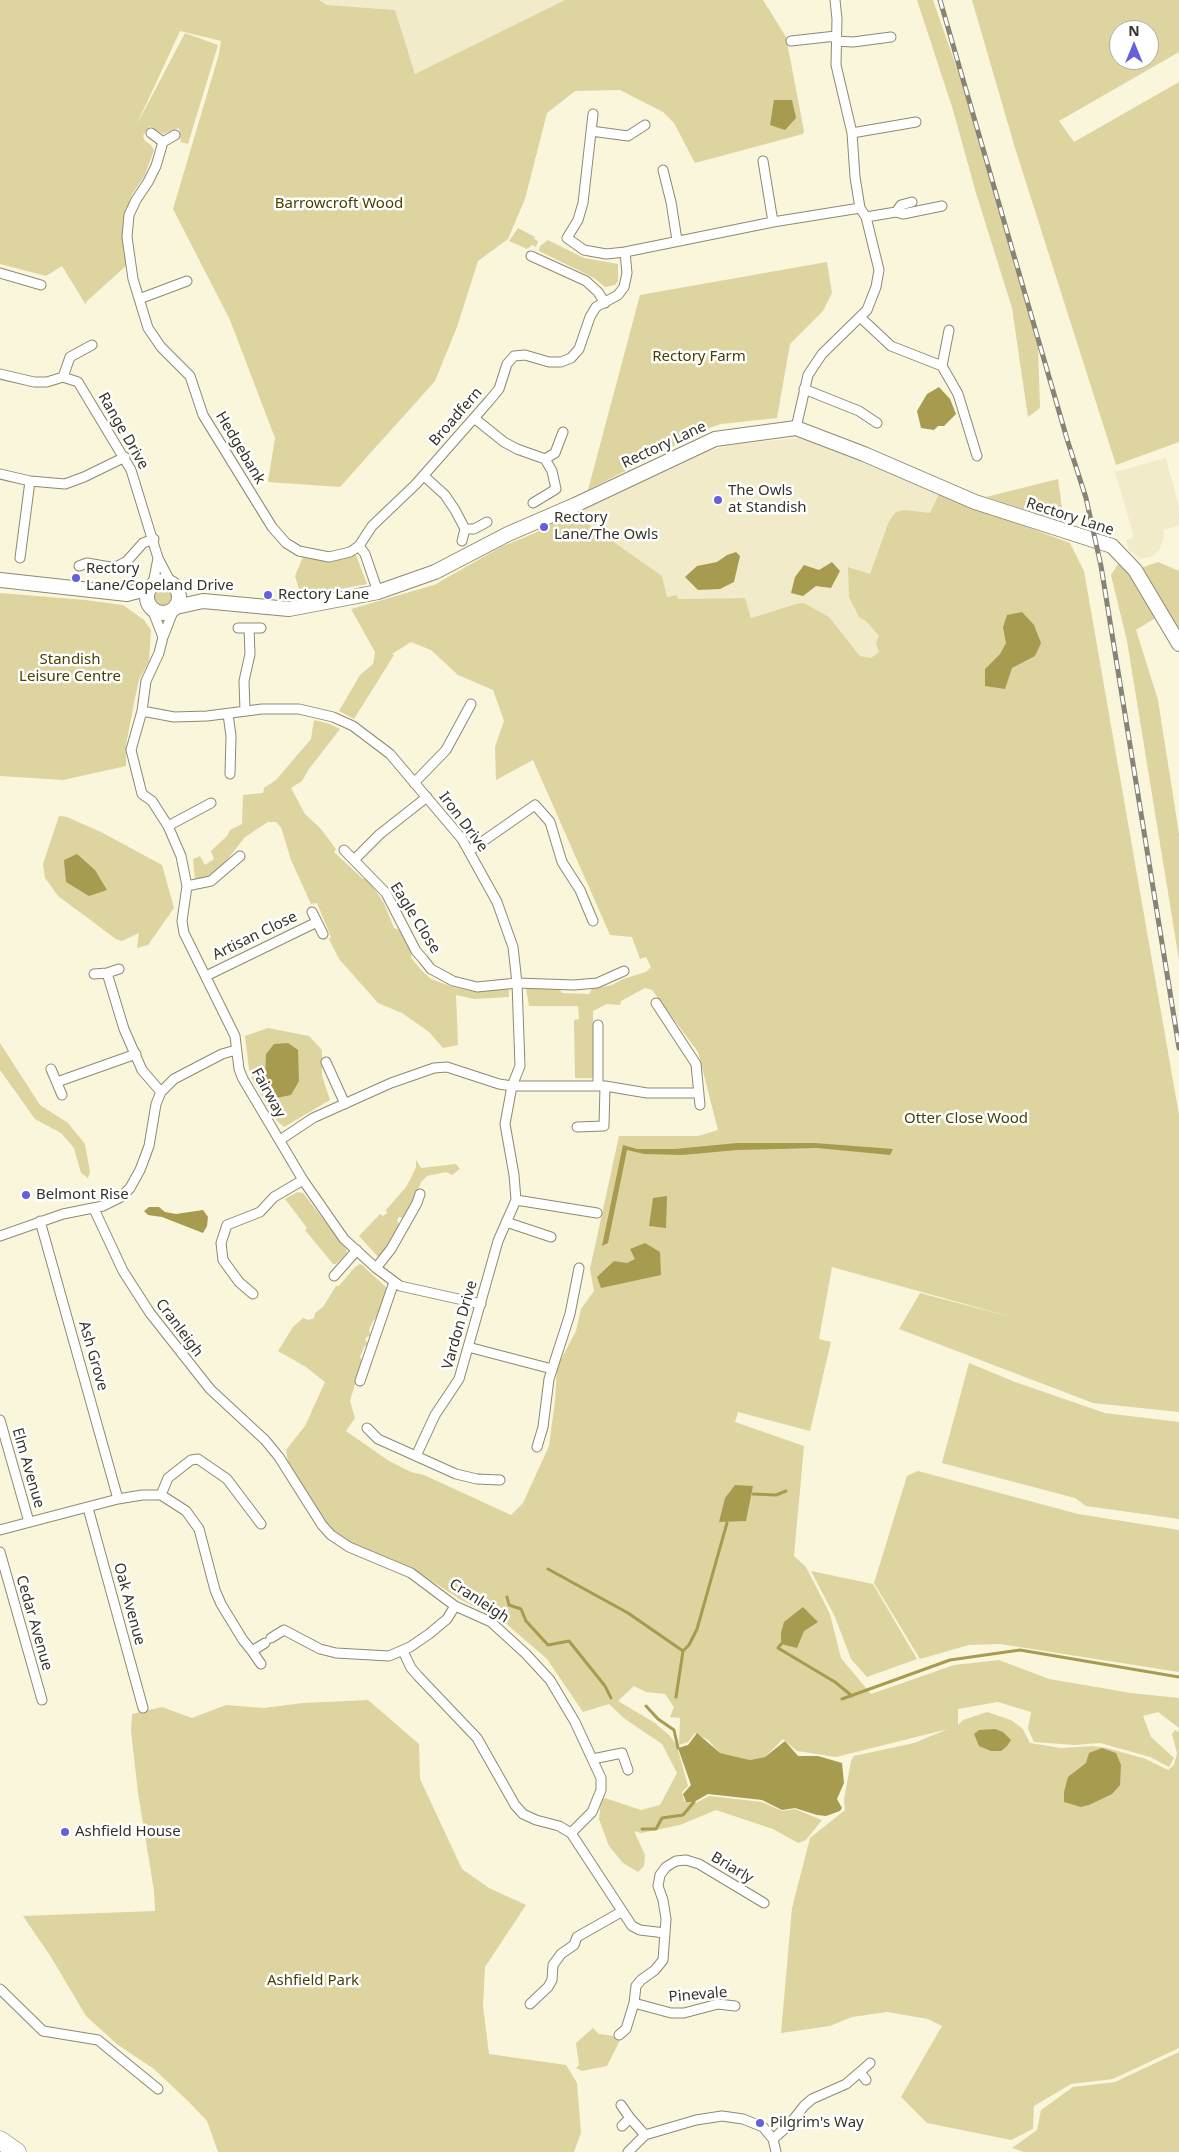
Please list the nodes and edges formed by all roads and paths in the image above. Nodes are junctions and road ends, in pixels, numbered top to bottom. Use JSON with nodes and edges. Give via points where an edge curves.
{"nodes":[{"id":1,"x":834,"y":0,"type":"edge"},
{"id":2,"x":891,"y":37,"type":"dead end"},
{"id":3,"x":836,"y":38,"type":"junction"},
{"id":4,"x":791,"y":41,"type":"dead end"},
{"id":5,"x":593,"y":114,"type":"dead end"},
{"id":6,"x":916,"y":122,"type":"dead end"},
{"id":7,"x":645,"y":125,"type":"dead end"},
{"id":8,"x":591,"y":131,"type":"junction"},
{"id":9,"x":151,"y":133,"type":"dead end"},
{"id":10,"x":852,"y":133,"type":"junction"},
{"id":11,"x":176,"y":134,"type":"dead end"},
{"id":12,"x":163,"y":142,"type":"junction"},
{"id":13,"x":763,"y":161,"type":"dead end"},
{"id":14,"x":663,"y":170,"type":"dead end"},
{"id":15,"x":912,"y":202,"type":"dead end"},
{"id":16,"x":942,"y":206,"type":"dead end"},
{"id":17,"x":860,"y":208,"type":"junction"},
{"id":18,"x":896,"y":212,"type":"junction"},
{"id":19,"x":866,"y":217,"type":"junction"},
{"id":20,"x":773,"y":222,"type":"junction"},
{"id":21,"x":677,"y":240,"type":"junction"},
{"id":22,"x":624,"y":252,"type":"junction"},
{"id":23,"x":531,"y":256,"type":"dead end"},
{"id":24,"x":0,"y":273,"type":"edge"},
{"id":25,"x":187,"y":281,"type":"dead end"},
{"id":26,"x":41,"y":285,"type":"dead end"},
{"id":27,"x":139,"y":299,"type":"junction"},
{"id":28,"x":605,"y":303,"type":"junction"},
{"id":29,"x":860,"y":317,"type":"junction"},
{"id":30,"x":949,"y":330,"type":"dead end"},
{"id":31,"x":92,"y":345,"type":"dead end"},
{"id":32,"x":942,"y":366,"type":"junction"},
{"id":33,"x":0,"y":374,"type":"edge"},
{"id":34,"x":63,"y":377,"type":"junction"},
{"id":35,"x":804,"y":389,"type":"junction"},
{"id":36,"x":474,"y":418,"type":"junction"},
{"id":37,"x":877,"y":423,"type":"dead end"},
{"id":38,"x":796,"y":428,"type":"junction"},
{"id":39,"x":563,"y":432,"type":"dead end"},
{"id":40,"x":977,"y":456,"type":"dead end"},
{"id":41,"x":125,"y":457,"type":"junction"},
{"id":42,"x":545,"y":459,"type":"junction"},
{"id":43,"x":0,"y":474,"type":"edge"},
{"id":44,"x":424,"y":476,"type":"junction"},
{"id":45,"x":30,"y":481,"type":"junction"},
{"id":46,"x":533,"y":503,"type":"dead end"},
{"id":47,"x":487,"y":522,"type":"dead end"},
{"id":48,"x":465,"y":529,"type":"junction"},
{"id":49,"x":154,"y":539,"type":"junction"},
{"id":50,"x":462,"y":541,"type":"dead end"},
{"id":51,"x":359,"y":546,"type":"junction"},
{"id":52,"x":20,"y":558,"type":"dead end"},
{"id":53,"x":158,"y":558,"type":"junction"},
{"id":54,"x":79,"y":566,"type":"dead end"},
{"id":55,"x":0,"y":580,"type":"edge"},
{"id":56,"x":173,"y":584,"type":"junction"},
{"id":57,"x":152,"y":586,"type":"junction"},
{"id":58,"x":378,"y":592,"type":"junction"},
{"id":59,"x":127,"y":594,"type":"junction"},
{"id":60,"x":203,"y":601,"type":"junction"},
{"id":61,"x":151,"y":608,"type":"junction"},
{"id":62,"x":175,"y":608,"type":"junction"},
{"id":63,"x":238,"y":628,"type":"dead end"},
{"id":64,"x":249,"y":628,"type":"junction"},
{"id":65,"x":261,"y":628,"type":"dead end"},
{"id":66,"x":163,"y":637,"type":"junction"},
{"id":67,"x":1179,"y":644,"type":"edge"},
{"id":68,"x":471,"y":704,"type":"dead end"},
{"id":69,"x":142,"y":710,"type":"junction"},
{"id":70,"x":245,"y":711,"type":"junction"},
{"id":71,"x":228,"y":714,"type":"junction"},
{"id":72,"x":230,"y":774,"type":"dead end"},
{"id":73,"x":414,"y":782,"type":"junction"},
{"id":74,"x":427,"y":797,"type":"junction"},
{"id":75,"x":211,"y":803,"type":"dead end"},
{"id":76,"x":168,"y":826,"type":"junction"},
{"id":77,"x":344,"y":850,"type":"dead end"},
{"id":78,"x":469,"y":851,"type":"junction"},
{"id":79,"x":240,"y":856,"type":"dead end"},
{"id":80,"x":354,"y":860,"type":"junction"},
{"id":81,"x":187,"y":886,"type":"junction"},
{"id":82,"x":312,"y":912,"type":"dead end"},
{"id":83,"x":593,"y":921,"type":"dead end"},
{"id":84,"x":317,"y":922,"type":"junction"},
{"id":85,"x":323,"y":934,"type":"dead end"},
{"id":86,"x":119,"y":969,"type":"dead end"},
{"id":87,"x":624,"y":971,"type":"dead end"},
{"id":88,"x":107,"y":973,"type":"junction"},
{"id":89,"x":94,"y":974,"type":"dead end"},
{"id":90,"x":206,"y":976,"type":"junction"},
{"id":91,"x":518,"y":983,"type":"junction"},
{"id":92,"x":656,"y":1003,"type":"dead end"},
{"id":93,"x":598,"y":1025,"type":"dead end"},
{"id":94,"x":236,"y":1050,"type":"junction"},
{"id":95,"x":136,"y":1054,"type":"junction"},
{"id":96,"x":326,"y":1062,"type":"dead end"},
{"id":97,"x":51,"y":1069,"type":"dead end"},
{"id":98,"x":57,"y":1082,"type":"junction"},
{"id":99,"x":512,"y":1086,"type":"junction"},
{"id":100,"x":601,"y":1086,"type":"junction"},
{"id":101,"x":161,"y":1092,"type":"junction"},
{"id":102,"x":699,"y":1093,"type":"junction"},
{"id":103,"x":62,"y":1095,"type":"dead end"},
{"id":104,"x":345,"y":1104,"type":"junction"},
{"id":105,"x":700,"y":1105,"type":"dead end"},
{"id":106,"x":577,"y":1127,"type":"dead end"},
{"id":107,"x":280,"y":1140,"type":"junction"},
{"id":108,"x":302,"y":1180,"type":"junction"},
{"id":109,"x":420,"y":1194,"type":"dead end"},
{"id":110,"x":516,"y":1200,"type":"junction"},
{"id":111,"x":94,"y":1209,"type":"junction"},
{"id":112,"x":597,"y":1213,"type":"dead end"},
{"id":113,"x":40,"y":1222,"type":"junction"},
{"id":114,"x":506,"y":1222,"type":"junction"},
{"id":115,"x":0,"y":1236,"type":"edge"},
{"id":116,"x":551,"y":1236,"type":"dead end"},
{"id":117,"x":357,"y":1250,"type":"junction"},
{"id":118,"x":376,"y":1268,"type":"junction"},
{"id":119,"x":579,"y":1268,"type":"dead end"},
{"id":120,"x":334,"y":1276,"type":"dead end"},
{"id":121,"x":394,"y":1282,"type":"junction"},
{"id":122,"x":253,"y":1294,"type":"dead end"},
{"id":123,"x":481,"y":1304,"type":"junction"},
{"id":124,"x":468,"y":1347,"type":"junction"},
{"id":125,"x":552,"y":1369,"type":"junction"},
{"id":126,"x":360,"y":1381,"type":"dead end"},
{"id":127,"x":0,"y":1420,"type":"edge"},
{"id":128,"x":367,"y":1428,"type":"dead end"},
{"id":129,"x":537,"y":1447,"type":"dead end"},
{"id":130,"x":416,"y":1456,"type":"junction"},
{"id":131,"x":500,"y":1480,"type":"dead end"},
{"id":132,"x":161,"y":1495,"type":"junction"},
{"id":133,"x":118,"y":1499,"type":"junction"},
{"id":134,"x":88,"y":1508,"type":"junction"},
{"id":135,"x":29,"y":1522,"type":"junction"},
{"id":136,"x":261,"y":1524,"type":"dead end"},
{"id":137,"x":0,"y":1530,"type":"edge"},
{"id":138,"x":0,"y":1552,"type":"edge"},
{"id":139,"x":456,"y":1606,"type":"junction"},
{"id":140,"x":403,"y":1651,"type":"junction"},
{"id":141,"x":252,"y":1652,"type":"junction"},
{"id":142,"x":261,"y":1664,"type":"dead end"},
{"id":143,"x":42,"y":1700,"type":"dead end"},
{"id":144,"x":143,"y":1708,"type":"dead end"},
{"id":145,"x":593,"y":1759,"type":"junction"},
{"id":146,"x":628,"y":1770,"type":"dead end"},
{"id":147,"x":571,"y":1834,"type":"junction"},
{"id":148,"x":750,"y":1896,"type":"junction"},
{"id":149,"x":764,"y":1903,"type":"dead end"},
{"id":150,"x":747,"y":1905,"type":"dead end"},
{"id":151,"x":621,"y":1912,"type":"junction"},
{"id":152,"x":665,"y":1933,"type":"junction"},
{"id":153,"x":0,"y":1988,"type":"edge"},
{"id":154,"x":634,"y":2003,"type":"junction"},
{"id":155,"x":530,"y":2004,"type":"dead end"},
{"id":156,"x":735,"y":2006,"type":"dead end"},
{"id":157,"x":625,"y":2032,"type":"dead end"},
{"id":158,"x":870,"y":2063,"type":"dead end"},
{"id":159,"x":860,"y":2072,"type":"junction"},
{"id":160,"x":866,"y":2080,"type":"dead end"},
{"id":161,"x":158,"y":2089,"type":"dead end"},
{"id":162,"x":621,"y":2105,"type":"dead end"},
{"id":163,"x":630,"y":2118,"type":"junction"},
{"id":164,"x":622,"y":2126,"type":"dead end"},
{"id":165,"x":645,"y":2135,"type":"junction"},
{"id":166,"x":773,"y":2139,"type":"junction"},
{"id":167,"x":0,"y":2140,"type":"edge"},
{"id":168,"x":17,"y":2152,"type":"edge"},
{"id":169,"x":628,"y":2152,"type":"edge"},
{"id":170,"x":776,"y":2152,"type":"edge"}],
"edges":[{"from":1,"to":3,"type":"street"},
{"from":2,"to":3,"type":"street","via":[[853,42]]},
{"from":3,"to":4,"type":"street"},
{"from":3,"to":10,"type":"street","via":[[836,65]]},
{"from":5,"to":8,"type":"street"},
{"from":6,"to":10,"type":"street"},
{"from":7,"to":8,"type":"street","via":[[628,136]]},
{"from":8,"to":22,"type":"street","via":[[583,203],[578,220],[567,238],[584,250],[606,254]]},
{"from":9,"to":12,"type":"street"},
{"from":10,"to":17,"type":"street"},
{"from":11,"to":12,"type":"street"},
{"from":12,"to":27,"type":"street","name":"Hedgebank","via":[[156,166],[130,215],[127,237]]},
{"from":13,"to":20,"type":"street"},
{"from":14,"to":21,"type":"street"},
{"from":15,"to":18,"type":"street","via":[[902,205]]},
{"from":16,"to":18,"type":"street","via":[[903,214]]},
{"from":17,"to":19,"type":"street"},
{"from":17,"to":20,"type":"street"},
{"from":18,"to":19,"type":"street"},
{"from":19,"to":29,"type":"street","via":[[879,270],[876,287]]},
{"from":20,"to":21,"type":"street"},
{"from":21,"to":22,"type":"street"},
{"from":22,"to":28,"type":"street","name":"Broadfern","via":[[627,273],[624,287]]},
{"from":23,"to":28,"type":"street","via":[[586,281]]},
{"from":24,"to":26,"type":"street"},
{"from":25,"to":27,"type":"street"},
{"from":27,"to":51,"type":"street","name":"Hedgebank","via":[[148,328],[161,347],[190,376],[208,423],[272,527],[286,543],[299,551],[329,557],[350,552]]},
{"from":28,"to":36,"type":"street","name":"Broadfern","via":[[596,307],[579,349],[570,358],[549,362],[525,355],[514,356],[506,364],[499,389]]},
{"from":29,"to":32,"type":"street","via":[[891,346]]},
{"from":29,"to":35,"type":"street","via":[[822,354],[808,375]]},
{"from":30,"to":32,"type":"street"},
{"from":31,"to":34,"type":"street","via":[[70,357]]},
{"from":32,"to":40,"type":"street","via":[[958,394]]},
{"from":33,"to":34,"type":"street","via":[[34,382]]},
{"from":34,"to":41,"type":"street","name":"Range Drive","via":[[78,382]]},
{"from":35,"to":37,"type":"street","via":[[859,411]]},
{"from":35,"to":38,"type":"street"},
{"from":36,"to":42,"type":"street","via":[[504,442]]},
{"from":36,"to":44,"type":"street","name":"Broadfern"},
{"from":38,"to":58,"type":"main road","name":"Rectory Lane","via":[[715,438],[434,572]]},
{"from":38,"to":67,"type":"main road","name":"Rectory Lane","via":[[975,502],[1112,546],[1135,570]]},
{"from":39,"to":42,"type":"street","via":[[555,453]]},
{"from":41,"to":45,"type":"street","via":[[65,484]]},
{"from":41,"to":49,"type":"street","name":"Range Drive"},
{"from":42,"to":46,"type":"street","via":[[556,489]]},
{"from":43,"to":45,"type":"street"},
{"from":44,"to":48,"type":"street","via":[[445,495]]},
{"from":44,"to":51,"type":"street","name":"Broadfern","via":[[372,526]]},
{"from":45,"to":52,"type":"street"},
{"from":47,"to":48,"type":"street","via":[[474,529]]},
{"from":48,"to":50,"type":"street"},
{"from":49,"to":53,"type":"street","name":"Range Drive"},
{"from":49,"to":54,"type":"street","via":[[143,543],[118,566],[87,563]]},
{"from":51,"to":58,"type":"street"},
{"from":53,"to":56,"type":"street","name":"Range Drive"},
{"from":53,"to":57,"type":"street","name":"Range Drive"},
{"from":55,"to":59,"type":"main road"},
{"from":56,"to":57,"type":"main road","via":[[162,581]]},
{"from":56,"to":60,"type":"main road","name":"Rectory Lane"},
{"from":56,"to":62,"type":"main road","via":[[180,598]]},
{"from":57,"to":59,"type":"main road"},
{"from":57,"to":61,"type":"main road","via":[[147,598]]},
{"from":58,"to":60,"type":"main road","name":"Rectory Lane","via":[[289,609]]},
{"from":59,"to":61,"type":"main road"},
{"from":60,"to":62,"type":"main road","name":"Rectory Lane"},
{"from":61,"to":62,"type":"main road","via":[[160,613]]},
{"from":61,"to":66,"type":"street"},
{"from":62,"to":66,"type":"street","name":"Fairway"},
{"from":63,"to":64,"type":"street"},
{"from":64,"to":65,"type":"street"},
{"from":64,"to":70,"type":"street"},
{"from":66,"to":69,"type":"street","name":"Fairway","via":[[146,681]]},
{"from":68,"to":73,"type":"street","via":[[446,750]]},
{"from":69,"to":71,"type":"street","name":"Iron Drive","via":[[174,717]]},
{"from":69,"to":76,"type":"street","name":"Fairway","via":[[131,750],[142,794],[152,801]]},
{"from":70,"to":71,"type":"street","name":"Iron Drive"},
{"from":70,"to":73,"type":"street","name":"Iron Drive","via":[[299,709],[333,717],[373,740]]},
{"from":71,"to":72,"type":"street"},
{"from":73,"to":74,"type":"street","name":"Iron Drive"},
{"from":74,"to":78,"type":"street","name":"Iron Drive"},
{"from":74,"to":80,"type":"street","via":[[380,834]]},
{"from":75,"to":76,"type":"street"},
{"from":76,"to":81,"type":"street","name":"Fairway","via":[[181,856]]},
{"from":77,"to":80,"type":"street","name":"Eagle Close"},
{"from":78,"to":83,"type":"street","via":[[535,805],[550,822],[562,862],[580,890]]},
{"from":78,"to":91,"type":"street","name":"Iron Drive","via":[[497,902],[514,947]]},
{"from":79,"to":81,"type":"street","via":[[211,881]]},
{"from":80,"to":91,"type":"street","name":"Eagle Close","via":[[386,893],[416,951],[431,969],[453,981],[477,987]]},
{"from":81,"to":90,"type":"street","name":"Fairway","via":[[182,920],[184,933]]},
{"from":82,"to":84,"type":"street","name":"Artisan Close"},
{"from":84,"to":85,"type":"street","name":"Artisan Close"},
{"from":84,"to":90,"type":"street","name":"Artisan Close"},
{"from":86,"to":88,"type":"street"},
{"from":87,"to":91,"type":"street","name":"Eagle Close","via":[[597,983]]},
{"from":88,"to":89,"type":"street"},
{"from":88,"to":95,"type":"street","via":[[124,1029]]},
{"from":90,"to":94,"type":"street","name":"Fairway","via":[[236,1036]]},
{"from":91,"to":99,"type":"street","name":"Iron Drive","via":[[520,1066]]},
{"from":92,"to":102,"type":"street","via":[[696,1064]]},
{"from":93,"to":100,"type":"street"},
{"from":94,"to":101,"type":"street","via":[[174,1079]]},
{"from":94,"to":107,"type":"street","name":"Fairway","via":[[249,1093]]},
{"from":95,"to":98,"type":"street"},
{"from":95,"to":101,"type":"street","via":[[142,1070]]},
{"from":96,"to":104,"type":"street"},
{"from":97,"to":98,"type":"street"},
{"from":98,"to":103,"type":"street"},
{"from":99,"to":100,"type":"street"},
{"from":99,"to":104,"type":"street","via":[[447,1067],[434,1068]]},
{"from":99,"to":110,"type":"street","name":"Vardon Drive","via":[[505,1124]]},
{"from":100,"to":102,"type":"street","via":[[647,1093]]},
{"from":100,"to":106,"type":"street","via":[[604,1126]]},
{"from":101,"to":111,"type":"street","via":[[149,1146],[134,1182],[121,1197]]},
{"from":102,"to":105,"type":"street"},
{"from":104,"to":107,"type":"street","via":[[313,1118]]},
{"from":107,"to":108,"type":"street","name":"Fairway"},
{"from":108,"to":117,"type":"street","name":"Fairway","via":[[344,1238]]},
{"from":108,"to":122,"type":"street","via":[[274,1197],[260,1212],[227,1225],[221,1243],[223,1260],[239,1282]]},
{"from":109,"to":118,"type":"street","via":[[391,1249]]},
{"from":110,"to":112,"type":"street"},
{"from":110,"to":114,"type":"street","name":"Vardon Drive"},
{"from":111,"to":113,"type":"street"},
{"from":111,"to":139,"type":"street","name":"Cranleigh","via":[[122,1271],[150,1312],[210,1389],[279,1457],[331,1535],[349,1547],[418,1577]]},
{"from":113,"to":115,"type":"street"},
{"from":113,"to":133,"type":"street","name":"Ash Grove"},
{"from":114,"to":116,"type":"street"},
{"from":114,"to":123,"type":"street","name":"Vardon Drive"},
{"from":117,"to":118,"type":"street","name":"Fairway"},
{"from":117,"to":120,"type":"street"},
{"from":118,"to":121,"type":"street","name":"Fairway"},
{"from":119,"to":125,"type":"street","via":[[570,1314]]},
{"from":121,"to":123,"type":"street","name":"Fairway"},
{"from":121,"to":126,"type":"street"},
{"from":123,"to":124,"type":"street","name":"Vardon Drive"},
{"from":124,"to":125,"type":"street"},
{"from":124,"to":130,"type":"street","name":"Vardon Drive","via":[[459,1379],[435,1415]]},
{"from":125,"to":129,"type":"street"},
{"from":127,"to":135,"type":"street","name":"Elm Avenue"},
{"from":128,"to":130,"type":"street","via":[[378,1439]]},
{"from":130,"to":131,"type":"street","via":[[470,1478]]},
{"from":132,"to":133,"type":"street"},
{"from":132,"to":136,"type":"street","via":[[168,1478],[191,1460],[198,1459],[227,1479]]},
{"from":132,"to":141,"type":"street","via":[[186,1511],[196,1524],[221,1604]]},
{"from":133,"to":134,"type":"street"},
{"from":134,"to":135,"type":"street"},
{"from":134,"to":144,"type":"street","name":"Oak Avenue"},
{"from":135,"to":137,"type":"street"},
{"from":138,"to":143,"type":"street","name":"Cedar Avenue"},
{"from":139,"to":140,"type":"street","via":[[440,1625]]},
{"from":139,"to":145,"type":"street","name":"Cranleigh","via":[[491,1622],[541,1670],[567,1707]]},
{"from":140,"to":141,"type":"street","via":[[378,1657],[336,1653],[304,1642],[281,1626]]},
{"from":140,"to":147,"type":"street","via":[[411,1668],[477,1738],[519,1810],[529,1818],[559,1826]]},
{"from":141,"to":142,"type":"street"},
{"from":145,"to":146,"type":"street","via":[[622,1753]]},
{"from":145,"to":147,"type":"street","name":"Cranleigh","via":[[601,1778],[601,1790],[592,1812]]},
{"from":147,"to":151,"type":"street"},
{"from":148,"to":149,"type":"street","name":"Briarly"},
{"from":148,"to":150,"type":"street"},
{"from":148,"to":152,"type":"street","name":"Briarly","via":[[699,1864],[676,1861],[660,1875],[658,1886],[666,1912]]},
{"from":151,"to":152,"type":"street","via":[[632,1926],[640,1930]]},
{"from":151,"to":155,"type":"street","via":[[577,1937],[574,1945],[561,1954],[554,1965],[548,1987]]},
{"from":152,"to":154,"type":"street","name":"Briarly","via":[[661,1963],[638,1983]]},
{"from":153,"to":161,"type":"street","via":[[43,2032],[98,2040]]},
{"from":154,"to":156,"type":"street","name":"Pinevale","via":[[671,2013],[718,2004]]},
{"from":154,"to":157,"type":"street","name":"Briarly"},
{"from":158,"to":159,"type":"street"},
{"from":159,"to":160,"type":"street"},
{"from":159,"to":166,"type":"street","via":[[846,2084],[812,2099]]},
{"from":162,"to":163,"type":"street"},
{"from":163,"to":164,"type":"street"},
{"from":163,"to":165,"type":"street"},
{"from":165,"to":166,"type":"street","via":[[722,2116],[743,2119],[763,2127]]},
{"from":165,"to":169,"type":"street"},
{"from":166,"to":170,"type":"street"},
{"from":167,"to":168,"type":"highway"}]}
